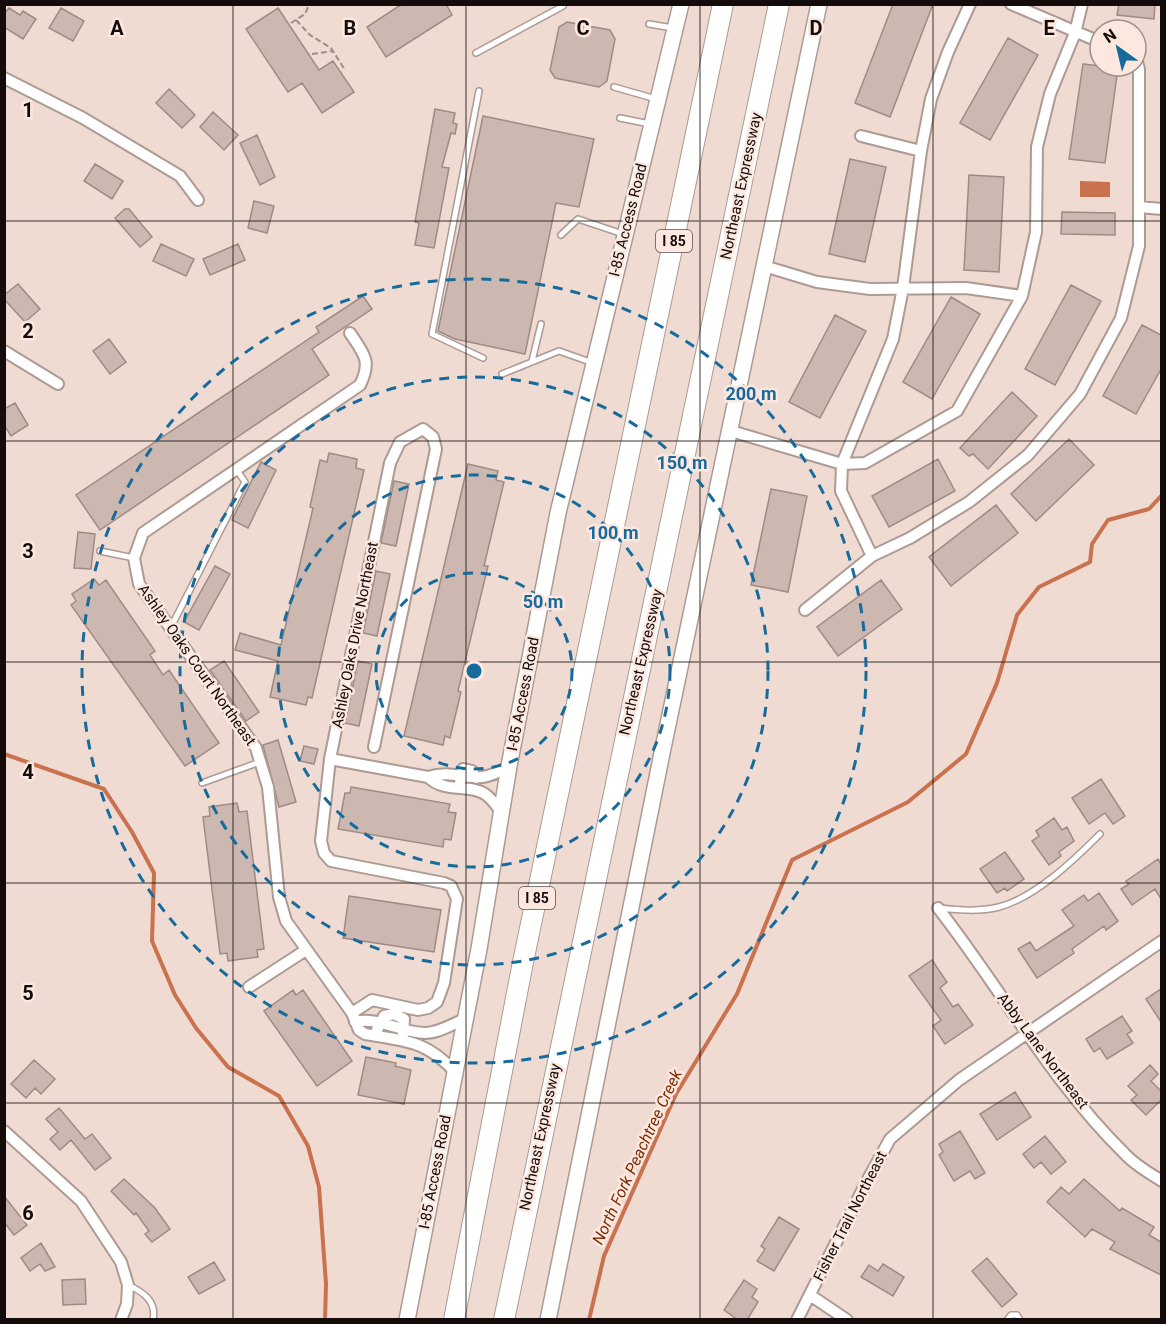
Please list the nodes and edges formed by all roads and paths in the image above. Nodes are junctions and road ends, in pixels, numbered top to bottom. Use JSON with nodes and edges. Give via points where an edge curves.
{"nodes":[{"id":1,"x":681,"y":4,"type":"edge"},
{"id":2,"x":723,"y":4,"type":"edge"},
{"id":3,"x":779,"y":4,"type":"edge"},
{"id":4,"x":819,"y":4,"type":"edge"},
{"id":5,"x":970,"y":4,"type":"edge"},
{"id":6,"x":1011,"y":4,"type":"edge"},
{"id":7,"x":1082,"y":4,"type":"edge"},
{"id":8,"x":563,"y":6,"type":"edge"},
{"id":9,"x":308,"y":7,"type":"dead end"},
{"id":10,"x":296,"y":20,"type":"junction"},
{"id":11,"x":291,"y":23,"type":"dead end"},
{"id":12,"x":650,"y":24,"type":"dead end"},
{"id":13,"x":675,"y":28,"type":"junction"},
{"id":14,"x":1075,"y":33,"type":"junction"},
{"id":15,"x":1088,"y":38,"type":"edge"},
{"id":16,"x":333,"y":51,"type":"junction"},
{"id":17,"x":476,"y":53,"type":"dead end"},
{"id":18,"x":312,"y":54,"type":"dead end"},
{"id":19,"x":345,"y":70,"type":"dead end"},
{"id":20,"x":4,"y":78,"type":"edge"},
{"id":21,"x":1139,"y":78,"type":"edge"},
{"id":22,"x":615,"y":87,"type":"dead end"},
{"id":23,"x":479,"y":91,"type":"dead end"},
{"id":24,"x":658,"y":100,"type":"junction"},
{"id":25,"x":620,"y":118,"type":"dead end"},
{"id":26,"x":652,"y":124,"type":"junction"},
{"id":27,"x":861,"y":136,"type":"dead end"},
{"id":28,"x":921,"y":151,"type":"junction"},
{"id":29,"x":198,"y":200,"type":"dead end"},
{"id":30,"x":1139,"y":207,"type":"junction"},
{"id":31,"x":1161,"y":209,"type":"edge"},
{"id":32,"x":561,"y":235,"type":"dead end"},
{"id":33,"x":625,"y":235,"type":"junction"},
{"id":34,"x":764,"y":266,"type":"junction"},
{"id":35,"x":903,"y":288,"type":"junction"},
{"id":36,"x":1022,"y":296,"type":"junction"},
{"id":37,"x":541,"y":324,"type":"dead end"},
{"id":38,"x":350,"y":333,"type":"dead end"},
{"id":39,"x":4,"y":351,"type":"edge"},
{"id":40,"x":483,"y":358,"type":"dead end"},
{"id":41,"x":532,"y":361,"type":"junction"},
{"id":42,"x":593,"y":363,"type":"junction"},
{"id":43,"x":502,"y":374,"type":"dead end"},
{"id":44,"x":58,"y":384,"type":"dead end"},
{"id":45,"x":731,"y":431,"type":"junction"},
{"id":46,"x":842,"y":464,"type":"junction"},
{"id":47,"x":236,"y":469,"type":"junction"},
{"id":48,"x":100,"y":551,"type":"dead end"},
{"id":49,"x":872,"y":556,"type":"junction"},
{"id":50,"x":134,"y":558,"type":"junction"},
{"id":51,"x":805,"y":610,"type":"dead end"},
{"id":52,"x":171,"y":628,"type":"junction"},
{"id":53,"x":374,"y":747,"type":"dead end"},
{"id":54,"x":330,"y":759,"type":"junction"},
{"id":55,"x":260,"y":762,"type":"junction"},
{"id":56,"x":509,"y":766,"type":"junction"},
{"id":57,"x":428,"y":777,"type":"junction"},
{"id":58,"x":460,"y":777,"type":"junction"},
{"id":59,"x":202,"y":783,"type":"dead end"},
{"id":60,"x":460,"y":789,"type":"junction"},
{"id":61,"x":501,"y":812,"type":"junction"},
{"id":62,"x":1100,"y":834,"type":"dead end"},
{"id":63,"x":938,"y":908,"type":"joint"},
{"id":64,"x":1161,"y":941,"type":"edge"},
{"id":65,"x":306,"y":950,"type":"junction"},
{"id":66,"x":249,"y":987,"type":"dead end"},
{"id":67,"x":353,"y":1018,"type":"junction"},
{"id":68,"x":465,"y":1019,"type":"junction"},
{"id":69,"x":379,"y":1023,"type":"junction"},
{"id":70,"x":1027,"y":1034,"type":"junction"},
{"id":71,"x":403,"y":1035,"type":"junction"},
{"id":72,"x":376,"y":1036,"type":"junction"},
{"id":73,"x":455,"y":1071,"type":"junction"},
{"id":74,"x":4,"y":1131,"type":"edge"},
{"id":75,"x":1161,"y":1181,"type":"edge"},
{"id":76,"x":128,"y":1285,"type":"junction"},
{"id":77,"x":810,"y":1295,"type":"junction"},
{"id":78,"x":121,"y":1320,"type":"edge"},
{"id":79,"x":153,"y":1320,"type":"edge"},
{"id":80,"x":407,"y":1320,"type":"edge"},
{"id":81,"x":454,"y":1320,"type":"edge"},
{"id":82,"x":504,"y":1320,"type":"edge"},
{"id":83,"x":548,"y":1320,"type":"edge"},
{"id":84,"x":798,"y":1320,"type":"edge"},
{"id":85,"x":847,"y":1320,"type":"edge"},
{"id":86,"x":1007,"y":1320,"type":"edge"},
{"id":87,"x":1020,"y":1320,"type":"edge"}],
"edges":[{"from":1,"to":13,"type":"main road","name":"I-85 Access Road"},
{"from":2,"to":81,"type":"highway","number":"I 85","via":[[519,985]]},
{"from":3,"to":82,"type":"highway","name":"Northeast Expressway"},
{"from":4,"to":34,"type":"main road"},
{"from":5,"to":28,"type":"street","via":[[931,99]]},
{"from":6,"to":14,"type":"street"},
{"from":7,"to":14,"type":"street"},
{"from":8,"to":17,"type":"lane"},
{"from":9,"to":10,"type":"path","via":[[306,14]]},
{"from":10,"to":11,"type":"path"},
{"from":10,"to":16,"type":"path"},
{"from":12,"to":13,"type":"lane"},
{"from":13,"to":24,"type":"main road","name":"I-85 Access Road"},
{"from":14,"to":15,"type":"street"},
{"from":14,"to":36,"type":"street","via":[[1050,94],[1037,147],[1036,232]]},
{"from":16,"to":18,"type":"path"},
{"from":16,"to":19,"type":"path"},
{"from":20,"to":29,"type":"street","via":[[83,118],[180,176]]},
{"from":21,"to":30,"type":"street"},
{"from":22,"to":24,"type":"lane"},
{"from":23,"to":40,"type":"lane","via":[[432,334]]},
{"from":24,"to":26,"type":"main road","name":"I-85 Access Road"},
{"from":25,"to":26,"type":"lane"},
{"from":26,"to":33,"type":"main road","name":"I-85 Access Road"},
{"from":27,"to":28,"type":"street"},
{"from":28,"to":35,"type":"street"},
{"from":30,"to":31,"type":"street"},
{"from":30,"to":49,"type":"street","via":[[1139,246],[1121,318],[1080,394],[1028,455],[969,502]]},
{"from":32,"to":33,"type":"lane","via":[[578,219]]},
{"from":33,"to":42,"type":"main road","name":"I-85 Access Road"},
{"from":34,"to":35,"type":"street","via":[[817,282],[870,289]]},
{"from":34,"to":45,"type":"main road"},
{"from":35,"to":36,"type":"street","via":[[966,288]]},
{"from":35,"to":46,"type":"street","via":[[893,339]]},
{"from":36,"to":46,"type":"street","via":[[957,411],[865,463]]},
{"from":37,"to":41,"type":"lane"},
{"from":38,"to":47,"type":"street","via":[[365,355],[367,370],[360,385]]},
{"from":39,"to":44,"type":"street"},
{"from":41,"to":42,"type":"lane","via":[[558,351]]},
{"from":41,"to":43,"type":"lane"},
{"from":42,"to":56,"type":"main road","name":"I-85 Access Road","via":[[558,513]]},
{"from":45,"to":46,"type":"street"},
{"from":45,"to":83,"type":"main road"},
{"from":46,"to":49,"type":"street","via":[[841,491]]},
{"from":47,"to":50,"type":"street","via":[[143,533]]},
{"from":47,"to":52,"type":"lane","via":[[245,482]]},
{"from":48,"to":50,"type":"lane"},
{"from":49,"to":51,"type":"street"},
{"from":50,"to":52,"type":"street","name":"Ashley Oaks Court Northeast","via":[[139,584]]},
{"from":52,"to":55,"type":"street","name":"Ashley Oaks Court Northeast","via":[[256,748]]},
{"from":53,"to":54,"type":"street","name":"Ashley Oaks Drive Northeast","via":[[436,449],[433,437],[423,429],[400,442],[390,463]]},
{"from":54,"to":57,"type":"street"},
{"from":54,"to":67,"type":"street","name":"Ashley Oaks Drive Northeast","via":[[321,841],[324,853],[332,861],[444,883],[451,886],[457,899],[444,983],[437,1002],[418,1010],[372,1000]]},
{"from":55,"to":59,"type":"lane"},
{"from":55,"to":65,"type":"street","name":"Ashley Oaks Court Northeast","via":[[268,787],[279,897],[286,921]]},
{"from":56,"to":58,"type":"street","via":[[493,776]]},
{"from":56,"to":61,"type":"main road","name":"I-85 Access Road"},
{"from":57,"to":58,"type":"street"},
{"from":57,"to":60,"type":"street","via":[[437,786]]},
{"from":58,"to":60,"type":"street"},
{"from":60,"to":61,"type":"street","via":[[486,795]]},
{"from":61,"to":68,"type":"main road","name":"I-85 Access Road"},
{"from":62,"to":63,"type":"lane","via":[[1063,870],[1001,906],[969,911]]},
{"from":63,"to":70,"type":"street","name":"Abby Lane Northeast"},
{"from":64,"to":70,"type":"street","name":"Fisher Trail Northeast"},
{"from":65,"to":66,"type":"street"},
{"from":65,"to":67,"type":"street","name":"Ashley Oaks Court Northeast"},
{"from":67,"to":69,"type":"street","name":"Ashley Oaks Court Northeast"},
{"from":67,"to":72,"type":"street","name":"Ashley Oaks Court Northeast","via":[[359,1030]]},
{"from":68,"to":71,"type":"street","name":"Ashley Oaks Court Northeast","via":[[436,1032]]},
{"from":68,"to":73,"type":"main road","name":"I-85 Access Road"},
{"from":69,"to":71,"type":"street","name":"Ashley Oaks Court Northeast"},
{"from":69,"to":72,"type":"street"},
{"from":70,"to":75,"type":"street","name":"Abby Lane Northeast","via":[[1103,1131],[1126,1156]]},
{"from":70,"to":77,"type":"street","name":"Fisher Trail Northeast","via":[[959,1080],[890,1139]]},
{"from":71,"to":72,"type":"street","name":"Ashley Oaks Court Northeast"},
{"from":71,"to":73,"type":"street","name":"Ashley Oaks Court Northeast","via":[[433,1050]]},
{"from":73,"to":80,"type":"main road","name":"I-85 Access Road"},
{"from":74,"to":76,"type":"street","via":[[81,1201],[121,1262]]},
{"from":76,"to":78,"type":"street"},
{"from":76,"to":79,"type":"lane","via":[[152,1302]]},
{"from":77,"to":84,"type":"street","name":"Fisher Trail Northeast"},
{"from":77,"to":85,"type":"street"},
{"from":86,"to":87,"type":"lane","via":[[1017,1315]]}]}
